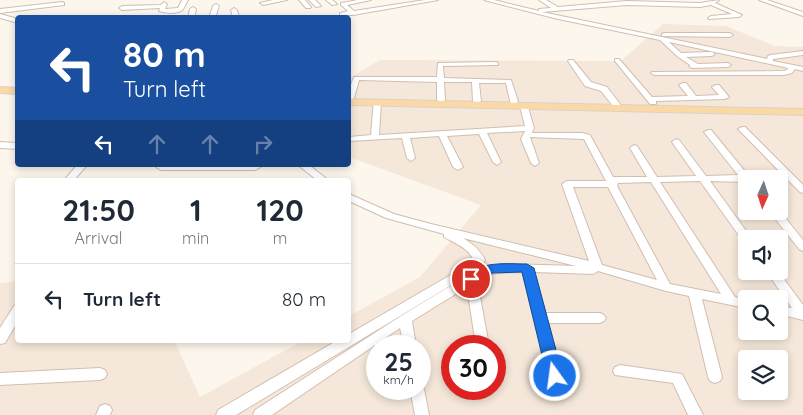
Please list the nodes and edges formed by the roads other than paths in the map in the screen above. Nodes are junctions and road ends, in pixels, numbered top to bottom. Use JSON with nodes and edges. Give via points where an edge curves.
{"nodes":[{"id":1,"x":185,"y":0,"type":"edge"},
{"id":2,"x":302,"y":0,"type":"edge"},
{"id":3,"x":312,"y":0,"type":"edge"},
{"id":4,"x":392,"y":0,"type":"edge"},
{"id":5,"x":398,"y":0,"type":"edge"},
{"id":6,"x":435,"y":0,"type":"edge"},
{"id":7,"x":487,"y":0,"type":"edge"},
{"id":8,"x":542,"y":0,"type":"edge"},
{"id":9,"x":762,"y":0,"type":"edge"},
{"id":10,"x":359,"y":1,"type":"edge"},
{"id":11,"x":374,"y":1,"type":"edge"},
{"id":12,"x":421,"y":1,"type":"edge"},
{"id":13,"x":714,"y":1,"type":"edge"},
{"id":14,"x":282,"y":2,"type":"edge"},
{"id":15,"x":648,"y":2,"type":"edge"},
{"id":16,"x":165,"y":3,"type":"edge"},
{"id":17,"x":263,"y":3,"type":"dead end"},
{"id":18,"x":62,"y":4,"type":"dead end"},
{"id":19,"x":406,"y":5,"type":"junction"},
{"id":20,"x":216,"y":6,"type":"dead end"},
{"id":21,"x":318,"y":6,"type":"dead end"},
{"id":22,"x":151,"y":7,"type":"junction"},
{"id":23,"x":308,"y":7,"type":"dead end"},
{"id":24,"x":122,"y":8,"type":"dead end"},
{"id":25,"x":383,"y":8,"type":"junction"},
{"id":26,"x":556,"y":8,"type":"junction"},
{"id":27,"x":193,"y":9,"type":"dead end"},
{"id":28,"x":234,"y":10,"type":"dead end"},
{"id":29,"x":373,"y":10,"type":"junction"},
{"id":30,"x":532,"y":10,"type":"junction"},
{"id":31,"x":0,"y":11,"type":"edge"},
{"id":32,"x":172,"y":11,"type":"junction"},
{"id":33,"x":353,"y":13,"type":"junction"},
{"id":34,"x":342,"y":14,"type":"dead end"},
{"id":35,"x":803,"y":14,"type":"edge"},
{"id":36,"x":122,"y":15,"type":"dead end"},
{"id":37,"x":171,"y":15,"type":"edge"},
{"id":38,"x":192,"y":15,"type":"edge"},
{"id":39,"x":213,"y":15,"type":"edge"},
{"id":40,"x":235,"y":15,"type":"edge"},
{"id":41,"x":0,"y":16,"type":"edge"},
{"id":42,"x":711,"y":18,"type":"dead end"},
{"id":43,"x":15,"y":20,"type":"edge"},
{"id":44,"x":730,"y":35,"type":"dead end"},
{"id":45,"x":658,"y":38,"type":"junction"},
{"id":46,"x":723,"y":52,"type":"junction"},
{"id":47,"x":803,"y":53,"type":"edge"},
{"id":48,"x":712,"y":54,"type":"junction"},
{"id":49,"x":734,"y":54,"type":"junction"},
{"id":50,"x":679,"y":55,"type":"junction"},
{"id":51,"x":617,"y":60,"type":"dead end"},
{"id":52,"x":571,"y":61,"type":"dead end"},
{"id":53,"x":770,"y":62,"type":"junction"},
{"id":54,"x":496,"y":64,"type":"dead end"},
{"id":55,"x":728,"y":65,"type":"junction"},
{"id":56,"x":648,"y":66,"type":"dead end"},
{"id":57,"x":697,"y":66,"type":"junction"},
{"id":58,"x":792,"y":67,"type":"junction"},
{"id":59,"x":753,"y":69,"type":"dead end"},
{"id":60,"x":803,"y":69,"type":"edge"},
{"id":61,"x":654,"y":73,"type":"dead end"},
{"id":62,"x":738,"y":73,"type":"junction"},
{"id":63,"x":439,"y":80,"type":"junction"},
{"id":64,"x":474,"y":81,"type":"junction"},
{"id":65,"x":683,"y":85,"type":"dead end"},
{"id":66,"x":716,"y":87,"type":"dead end"},
{"id":67,"x":0,"y":92,"type":"edge"},
{"id":68,"x":15,"y":93,"type":"edge"},
{"id":69,"x":351,"y":93,"type":"edge"},
{"id":70,"x":694,"y":98,"type":"junction"},
{"id":71,"x":351,"y":99,"type":"edge"},
{"id":72,"x":351,"y":99,"type":"edge"},
{"id":73,"x":441,"y":100,"type":"junction"},
{"id":74,"x":477,"y":101,"type":"junction"},
{"id":75,"x":377,"y":102,"type":"junction"},
{"id":76,"x":652,"y":102,"type":"junction"},
{"id":77,"x":519,"y":104,"type":"junction"},
{"id":78,"x":616,"y":104,"type":"junction"},
{"id":79,"x":803,"y":110,"type":"edge"},
{"id":80,"x":742,"y":129,"type":"dead end"},
{"id":81,"x":481,"y":130,"type":"junction"},
{"id":82,"x":528,"y":131,"type":"junction"},
{"id":83,"x":442,"y":132,"type":"junction"},
{"id":84,"x":708,"y":132,"type":"dead end"},
{"id":85,"x":405,"y":135,"type":"junction"},
{"id":86,"x":375,"y":137,"type":"junction"},
{"id":87,"x":351,"y":139,"type":"edge"},
{"id":88,"x":676,"y":142,"type":"dead end"},
{"id":89,"x":4,"y":145,"type":"edge"},
{"id":90,"x":634,"y":148,"type":"dead end"},
{"id":91,"x":0,"y":152,"type":"edge"},
{"id":92,"x":411,"y":158,"type":"dead end"},
{"id":93,"x":498,"y":162,"type":"dead end"},
{"id":94,"x":535,"y":163,"type":"dead end"},
{"id":95,"x":80,"y":167,"type":"edge"},
{"id":96,"x":306,"y":167,"type":"edge"},
{"id":97,"x":458,"y":167,"type":"dead end"},
{"id":98,"x":739,"y":170,"type":"edge"},
{"id":99,"x":783,"y":170,"type":"edge"},
{"id":100,"x":788,"y":175,"type":"edge"},
{"id":101,"x":71,"y":178,"type":"dead end"},
{"id":102,"x":320,"y":178,"type":"edge"},
{"id":103,"x":653,"y":178,"type":"junction"},
{"id":104,"x":702,"y":178,"type":"junction"},
{"id":105,"x":738,"y":178,"type":"edge"},
{"id":106,"x":612,"y":182,"type":"junction"},
{"id":107,"x":803,"y":189,"type":"edge"},
{"id":108,"x":351,"y":198,"type":"edge"},
{"id":109,"x":783,"y":220,"type":"edge"},
{"id":110,"x":440,"y":230,"type":"junction"},
{"id":111,"x":740,"y":230,"type":"edge"},
{"id":112,"x":799,"y":236,"type":"edge"},
{"id":113,"x":803,"y":247,"type":"edge"},
{"id":114,"x":597,"y":267,"type":"junction"},
{"id":115,"x":527,"y":268,"type":"junction"},
{"id":116,"x":611,"y":271,"type":"junction"},
{"id":117,"x":471,"y":279,"type":"junction"},
{"id":118,"x":778,"y":280,"type":"edge"},
{"id":119,"x":666,"y":287,"type":"junction"},
{"id":120,"x":694,"y":293,"type":"junction"},
{"id":121,"x":732,"y":301,"type":"junction"},
{"id":122,"x":738,"y":302,"type":"edge"},
{"id":123,"x":788,"y":312,"type":"edge"},
{"id":124,"x":15,"y":314,"type":"edge"},
{"id":125,"x":803,"y":314,"type":"edge"},
{"id":126,"x":540,"y":318,"type":"junction"},
{"id":127,"x":600,"y":318,"type":"dead end"},
{"id":128,"x":405,"y":319,"type":"junction"},
{"id":129,"x":408,"y":335,"type":"edge"},
{"id":130,"x":481,"y":335,"type":"edge"},
{"id":131,"x":0,"y":339,"type":"edge"},
{"id":132,"x":351,"y":339,"type":"edge"},
{"id":133,"x":344,"y":343,"type":"edge"},
{"id":134,"x":620,"y":371,"type":"dead end"},
{"id":135,"x":100,"y":374,"type":"dead end"},
{"id":136,"x":555,"y":376,"type":"dead end"},
{"id":137,"x":716,"y":377,"type":"dead end"},
{"id":138,"x":0,"y":379,"type":"edge"},
{"id":139,"x":419,"y":400,"type":"edge"},
{"id":140,"x":223,"y":415,"type":"edge"},
{"id":141,"x":260,"y":415,"type":"edge"},
{"id":142,"x":422,"y":415,"type":"edge"},
{"id":143,"x":696,"y":415,"type":"edge"}],
"edges":[{"from":1,"to":32,"type":"street","via":[[182,9]]},
{"from":2,"to":23,"type":"street"},
{"from":3,"to":21,"type":"street"},
{"from":4,"to":11,"type":"street"},
{"from":5,"to":19,"type":"street"},
{"from":6,"to":12,"type":"street"},
{"from":7,"to":30,"type":"street"},
{"from":8,"to":26,"type":"street"},
{"from":9,"to":35,"type":"street"},
{"from":10,"to":29,"type":"street"},
{"from":10,"to":33,"type":"street","via":[[343,5]]},
{"from":11,"to":25,"type":"street"},
{"from":12,"to":19,"type":"street"},
{"from":13,"to":15,"type":"street","via":[[700,5]]},
{"from":13,"to":42,"type":"street","via":[[739,15]]},
{"from":14,"to":17,"type":"street"},
{"from":15,"to":26,"type":"street"},
{"from":16,"to":22,"type":"street"},
{"from":16,"to":32,"type":"street","via":[[162,11]]},
{"from":18,"to":31,"type":"street"},
{"from":19,"to":25,"type":"street"},
{"from":20,"to":39,"type":"street"},
{"from":22,"to":24,"type":"street","via":[[144,4]]},
{"from":22,"to":36,"type":"street","via":[[150,13]]},
{"from":25,"to":29,"type":"street"},
{"from":26,"to":30,"type":"street"},
{"from":27,"to":38,"type":"street"},
{"from":28,"to":40,"type":"street"},
{"from":29,"to":33,"type":"street"},
{"from":30,"to":45,"type":"street"},
{"from":32,"to":37,"type":"street"},
{"from":33,"to":34,"type":"street"},
{"from":41,"to":43,"type":"street"},
{"from":44,"to":45,"type":"street","via":[[665,35]]},
{"from":45,"to":46,"type":"street"},
{"from":45,"to":50,"type":"street"},
{"from":46,"to":48,"type":"street"},
{"from":46,"to":49,"type":"street"},
{"from":47,"to":53,"type":"street","via":[[770,57]]},
{"from":48,"to":50,"type":"street"},
{"from":48,"to":55,"type":"street"},
{"from":49,"to":53,"type":"street"},
{"from":49,"to":59,"type":"street"},
{"from":50,"to":57,"type":"street"},
{"from":51,"to":76,"type":"street"},
{"from":52,"to":78,"type":"street","via":[[590,86],[604,89]]},
{"from":53,"to":58,"type":"street"},
{"from":54,"to":63,"type":"street","via":[[440,64]]},
{"from":55,"to":57,"type":"street"},
{"from":55,"to":62,"type":"street"},
{"from":56,"to":57,"type":"street"},
{"from":58,"to":60,"type":"street"},
{"from":58,"to":62,"type":"street","via":[[790,72],[784,73]]},
{"from":61,"to":62,"type":"street"},
{"from":63,"to":64,"type":"street"},
{"from":63,"to":69,"type":"street","via":[[356,78]]},
{"from":63,"to":73,"type":"street"},
{"from":64,"to":74,"type":"street"},
{"from":64,"to":77,"type":"street","via":[[508,81]]},
{"from":65,"to":70,"type":"street"},
{"from":66,"to":70,"type":"street","via":[[726,98]]},
{"from":67,"to":68,"type":"main road"},
{"from":70,"to":76,"type":"street"},
{"from":71,"to":73,"type":"main road"},
{"from":72,"to":75,"type":"main road"},
{"from":73,"to":74,"type":"main road"},
{"from":74,"to":77,"type":"main road"},
{"from":75,"to":77,"type":"main road"},
{"from":75,"to":86,"type":"street"},
{"from":76,"to":78,"type":"main road"},
{"from":76,"to":79,"type":"main road"},
{"from":77,"to":78,"type":"main road"},
{"from":77,"to":79,"type":"main road"},
{"from":77,"to":82,"type":"street"},
{"from":80,"to":99,"type":"street"},
{"from":81,"to":82,"type":"street"},
{"from":81,"to":83,"type":"street"},
{"from":81,"to":93,"type":"street"},
{"from":82,"to":94,"type":"street","via":[[525,139]]},
{"from":82,"to":106,"type":"street","via":[[586,136]]},
{"from":83,"to":85,"type":"street"},
{"from":83,"to":97,"type":"street"},
{"from":84,"to":98,"type":"street"},
{"from":85,"to":86,"type":"street"},
{"from":85,"to":92,"type":"street"},
{"from":86,"to":87,"type":"street"},
{"from":88,"to":104,"type":"street"},
{"from":89,"to":91,"type":"street"},
{"from":90,"to":103,"type":"street"},
{"from":95,"to":101,"type":"street"},
{"from":96,"to":102,"type":"street"},
{"from":100,"to":107,"type":"street"},
{"from":103,"to":104,"type":"street"},
{"from":103,"to":106,"type":"street"},
{"from":103,"to":121,"type":"street"},
{"from":104,"to":105,"type":"street"},
{"from":104,"to":111,"type":"street"},
{"from":106,"to":114,"type":"street","via":[[567,184]]},
{"from":106,"to":119,"type":"street"},
{"from":108,"to":110,"type":"street","via":[[390,216]]},
{"from":109,"to":112,"type":"street"},
{"from":110,"to":114,"type":"street"},
{"from":110,"to":132,"type":"street","via":[[471,248],[480,260],[477,264]]},
{"from":112,"to":113,"type":"street"},
{"from":114,"to":116,"type":"street"},
{"from":115,"to":116,"type":"street"},
{"from":115,"to":117,"type":"street","via":[[493,269]]},
{"from":115,"to":126,"type":"street"},
{"from":116,"to":119,"type":"street"},
{"from":117,"to":128,"type":"street"},
{"from":117,"to":130,"type":"street"},
{"from":118,"to":125,"type":"street"},
{"from":119,"to":120,"type":"street"},
{"from":120,"to":121,"type":"street"},
{"from":120,"to":137,"type":"street"},
{"from":121,"to":122,"type":"street"},
{"from":123,"to":125,"type":"street"},
{"from":124,"to":131,"type":"street"},
{"from":126,"to":127,"type":"street"},
{"from":126,"to":136,"type":"street"},
{"from":128,"to":129,"type":"street"},
{"from":128,"to":141,"type":"street"},
{"from":133,"to":140,"type":"street"},
{"from":134,"to":143,"type":"street","via":[[677,378]]},
{"from":135,"to":138,"type":"street"},
{"from":139,"to":142,"type":"street"}]}
